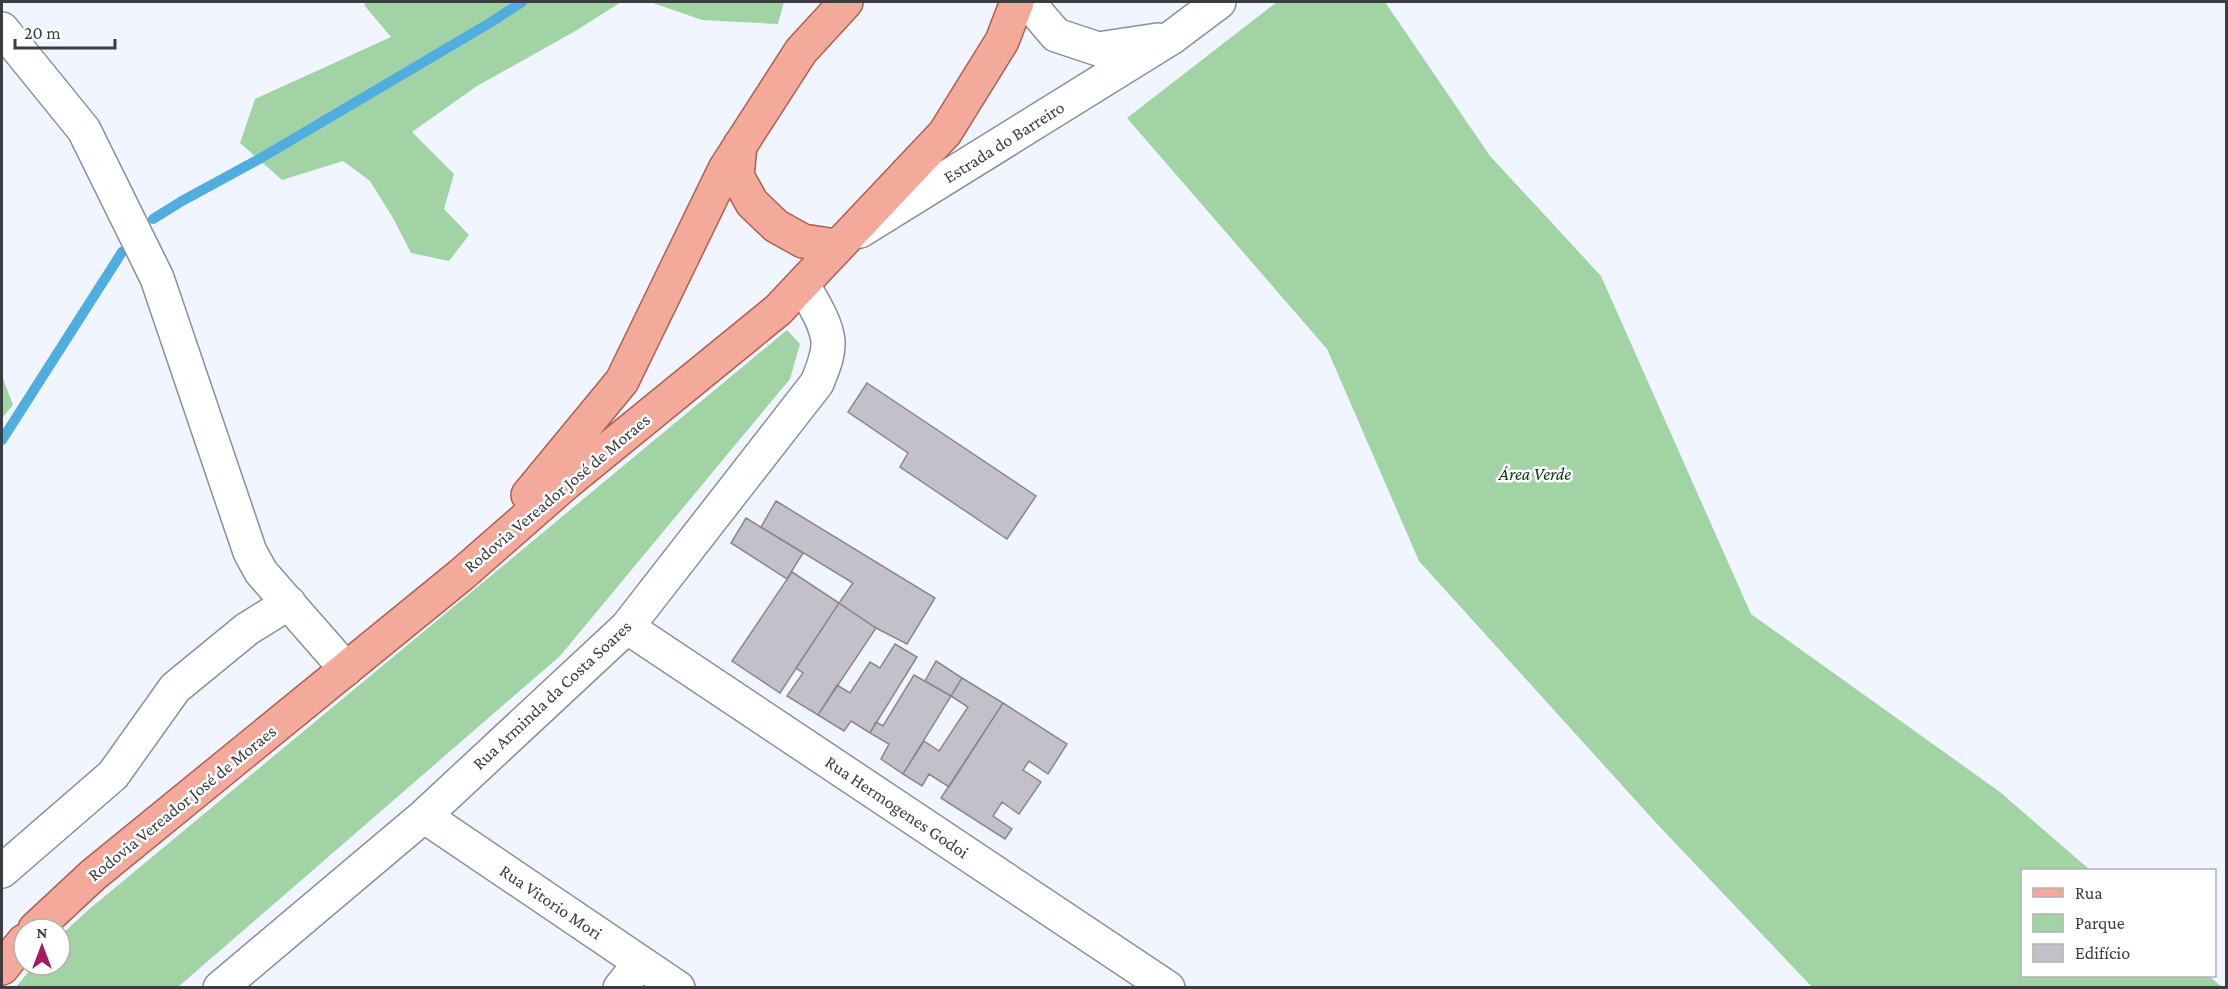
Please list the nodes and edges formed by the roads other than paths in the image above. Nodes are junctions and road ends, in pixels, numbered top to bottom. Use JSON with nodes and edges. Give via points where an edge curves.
{"nodes":[{"id":1,"x":846,"y":2,"type":"edge"},
{"id":2,"x":1017,"y":2,"type":"edge"},
{"id":3,"x":1028,"y":2,"type":"edge"},
{"id":4,"x":1220,"y":2,"type":"edge"},
{"id":5,"x":2,"y":29,"type":"edge"},
{"id":6,"x":1171,"y":38,"type":"junction"},
{"id":7,"x":740,"y":145,"type":"junction"},
{"id":8,"x":836,"y":246,"type":"junction"},
{"id":9,"x":803,"y":285,"type":"junction"},
{"id":10,"x":462,"y":575,"type":"junction"},
{"id":11,"x":289,"y":603,"type":"junction"},
{"id":12,"x":627,"y":627,"type":"junction"},
{"id":13,"x":346,"y":669,"type":"junction"},
{"id":14,"x":424,"y":816,"type":"junction"},
{"id":15,"x":2,"y":871,"type":"edge"},
{"id":16,"x":48,"y":917,"type":"edge"},
{"id":17,"x":12,"y":956,"type":"edge"},
{"id":18,"x":2,"y":968,"type":"edge"},
{"id":19,"x":630,"y":975,"type":"edge"},
{"id":20,"x":219,"y":987,"type":"edge"},
{"id":21,"x":678,"y":987,"type":"edge"},
{"id":22,"x":1168,"y":987,"type":"edge"}],
"edges":[{"from":1,"to":7,"type":"main road","via":[[801,51]]},
{"from":2,"to":8,"type":"main road","name":"Rodovia Vereador José de Moraes","via":[[1002,41],[945,133]]},
{"from":3,"to":6,"type":"street","name":"Estrada do Barreiro","via":[[1056,35],[1098,49]]},
{"from":4,"to":6,"type":"street","name":"Estrada do Barreiro"},
{"from":5,"to":11,"type":"street","via":[[84,130],[157,278],[249,552]]},
{"from":6,"to":8,"type":"street","name":"Estrada do Barreiro"},
{"from":7,"to":8,"type":"main road","via":[[737,176],[752,203],[776,226],[803,241]]},
{"from":7,"to":10,"type":"main road","via":[[622,381]]},
{"from":8,"to":9,"type":"main road","name":"Rodovia Vereador José de Moraes"},
{"from":9,"to":10,"type":"main road","name":"Rodovia Vereador José de Moraes"},
{"from":9,"to":12,"type":"street","name":"Rua Arminda da Costa Soares","via":[[828,341],[818,383]]},
{"from":10,"to":13,"type":"main road","name":"Rodovia Vereador José de Moraes"},
{"from":11,"to":13,"type":"street"},
{"from":11,"to":15,"type":"street","via":[[247,629],[176,688],[113,775]]},
{"from":12,"to":14,"type":"street","name":"Rua Arminda da Costa Soares"},
{"from":12,"to":22,"type":"street","name":"Rua Hermogenes Godoi"},
{"from":13,"to":16,"type":"main road","name":"Rodovia Vereador José de Moraes","via":[[93,875]]},
{"from":14,"to":19,"type":"street","name":"Rua Vitorio Mori"},
{"from":14,"to":20,"type":"street","name":"Rua Arminda da Costa Soares"},
{"from":17,"to":18,"type":"main road"},
{"from":19,"to":21,"type":"street","name":"Rua Vitorio Mori"}]}
